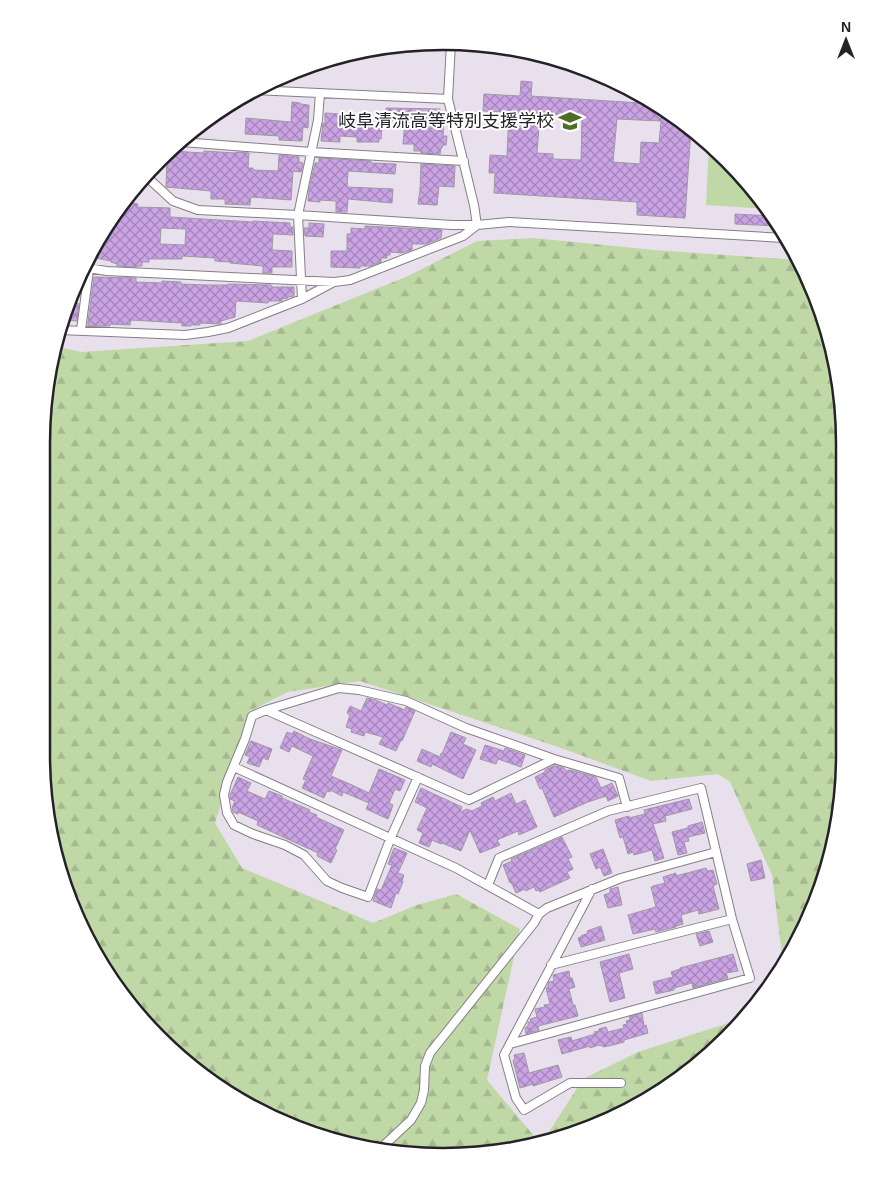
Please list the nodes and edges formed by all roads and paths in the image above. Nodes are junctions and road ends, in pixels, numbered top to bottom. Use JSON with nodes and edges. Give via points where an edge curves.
{"nodes":[{"id":1,"x":451,"y":50,"type":"edge"},
{"id":2,"x":270,"y":91,"type":"edge"},
{"id":3,"x":320,"y":93,"type":"junction"},
{"id":4,"x":448,"y":99,"type":"junction"},
{"id":5,"x":190,"y":143,"type":"edge"},
{"id":6,"x":311,"y":152,"type":"junction"},
{"id":7,"x":464,"y":161,"type":"junction"},
{"id":8,"x":151,"y":181,"type":"edge"},
{"id":9,"x":298,"y":215,"type":"junction"},
{"id":10,"x":477,"y":224,"type":"junction"},
{"id":11,"x":777,"y":238,"type":"edge"},
{"id":12,"x":92,"y":267,"type":"edge"},
{"id":13,"x":88,"y":276,"type":"edge"},
{"id":14,"x":301,"y":281,"type":"junction"},
{"id":15,"x":334,"y":282,"type":"junction"},
{"id":16,"x":302,"y":298,"type":"junction"},
{"id":17,"x":67,"y":330,"type":"edge"},
{"id":18,"x":81,"y":330,"type":"junction"},
{"id":19,"x":266,"y":710,"type":"junction"},
{"id":20,"x":554,"y":759,"type":"junction"},
{"id":21,"x":234,"y":767,"type":"junction"},
{"id":22,"x":418,"y":777,"type":"junction"},
{"id":23,"x":627,"y":806,"type":"junction"},
{"id":24,"x":391,"y":837,"type":"junction"},
{"id":25,"x":716,"y":852,"type":"junction"},
{"id":26,"x":488,"y":886,"type":"junction"},
{"id":27,"x":592,"y":889,"type":"junction"},
{"id":28,"x":539,"y":914,"type":"junction"},
{"id":29,"x":732,"y":918,"type":"junction"},
{"id":30,"x":551,"y":965,"type":"junction"},
{"id":31,"x":510,"y":1044,"type":"junction"},
{"id":32,"x":621,"y":1084,"type":"dead end"},
{"id":33,"x":386,"y":1144,"type":"edge"}],
"edges":[{"from":1,"to":4,"type":"street"},
{"from":2,"to":3,"type":"street"},
{"from":3,"to":4,"type":"street"},
{"from":3,"to":6,"type":"street"},
{"from":4,"to":7,"type":"street"},
{"from":5,"to":6,"type":"street"},
{"from":6,"to":7,"type":"street"},
{"from":6,"to":9,"type":"street"},
{"from":7,"to":10,"type":"street"},
{"from":8,"to":9,"type":"street","via":[[173,201],[198,210]]},
{"from":9,"to":10,"type":"street"},
{"from":9,"to":14,"type":"street"},
{"from":10,"to":11,"type":"street","via":[[509,222]]},
{"from":10,"to":15,"type":"street","via":[[463,236],[350,280]]},
{"from":12,"to":14,"type":"street","via":[[107,271]]},
{"from":13,"to":18,"type":"street"},
{"from":14,"to":15,"type":"street"},
{"from":14,"to":16,"type":"street"},
{"from":15,"to":16,"type":"street"},
{"from":16,"to":18,"type":"street","via":[[228,328],[208,332],[175,335]]},
{"from":17,"to":18,"type":"street"},
{"from":19,"to":20,"type":"street","via":[[339,688],[360,690],[406,701],[466,728]]},
{"from":19,"to":21,"type":"street","via":[[252,716]]},
{"from":19,"to":22,"type":"street"},
{"from":20,"to":22,"type":"street","via":[[468,800]]},
{"from":20,"to":23,"type":"street","via":[[619,778]]},
{"from":21,"to":24,"type":"street"},
{"from":21,"to":24,"type":"street","via":[[224,795],[227,813],[234,825],[304,855],[327,881],[342,888],[368,897]]},
{"from":22,"to":24,"type":"street"},
{"from":23,"to":25,"type":"street","via":[[701,788]]},
{"from":23,"to":26,"type":"street","via":[[608,811],[499,858]]},
{"from":24,"to":26,"type":"street"},
{"from":25,"to":27,"type":"street"},
{"from":25,"to":29,"type":"street"},
{"from":26,"to":28,"type":"street"},
{"from":27,"to":28,"type":"street"},
{"from":27,"to":30,"type":"street"},
{"from":28,"to":33,"type":"street","via":[[430,1053],[425,1066],[421,1103],[411,1120]]},
{"from":29,"to":30,"type":"street"},
{"from":29,"to":31,"type":"street","via":[[750,978]]},
{"from":30,"to":31,"type":"street"},
{"from":31,"to":32,"type":"street","via":[[504,1055],[516,1098],[524,1110],[570,1083]]}]}
